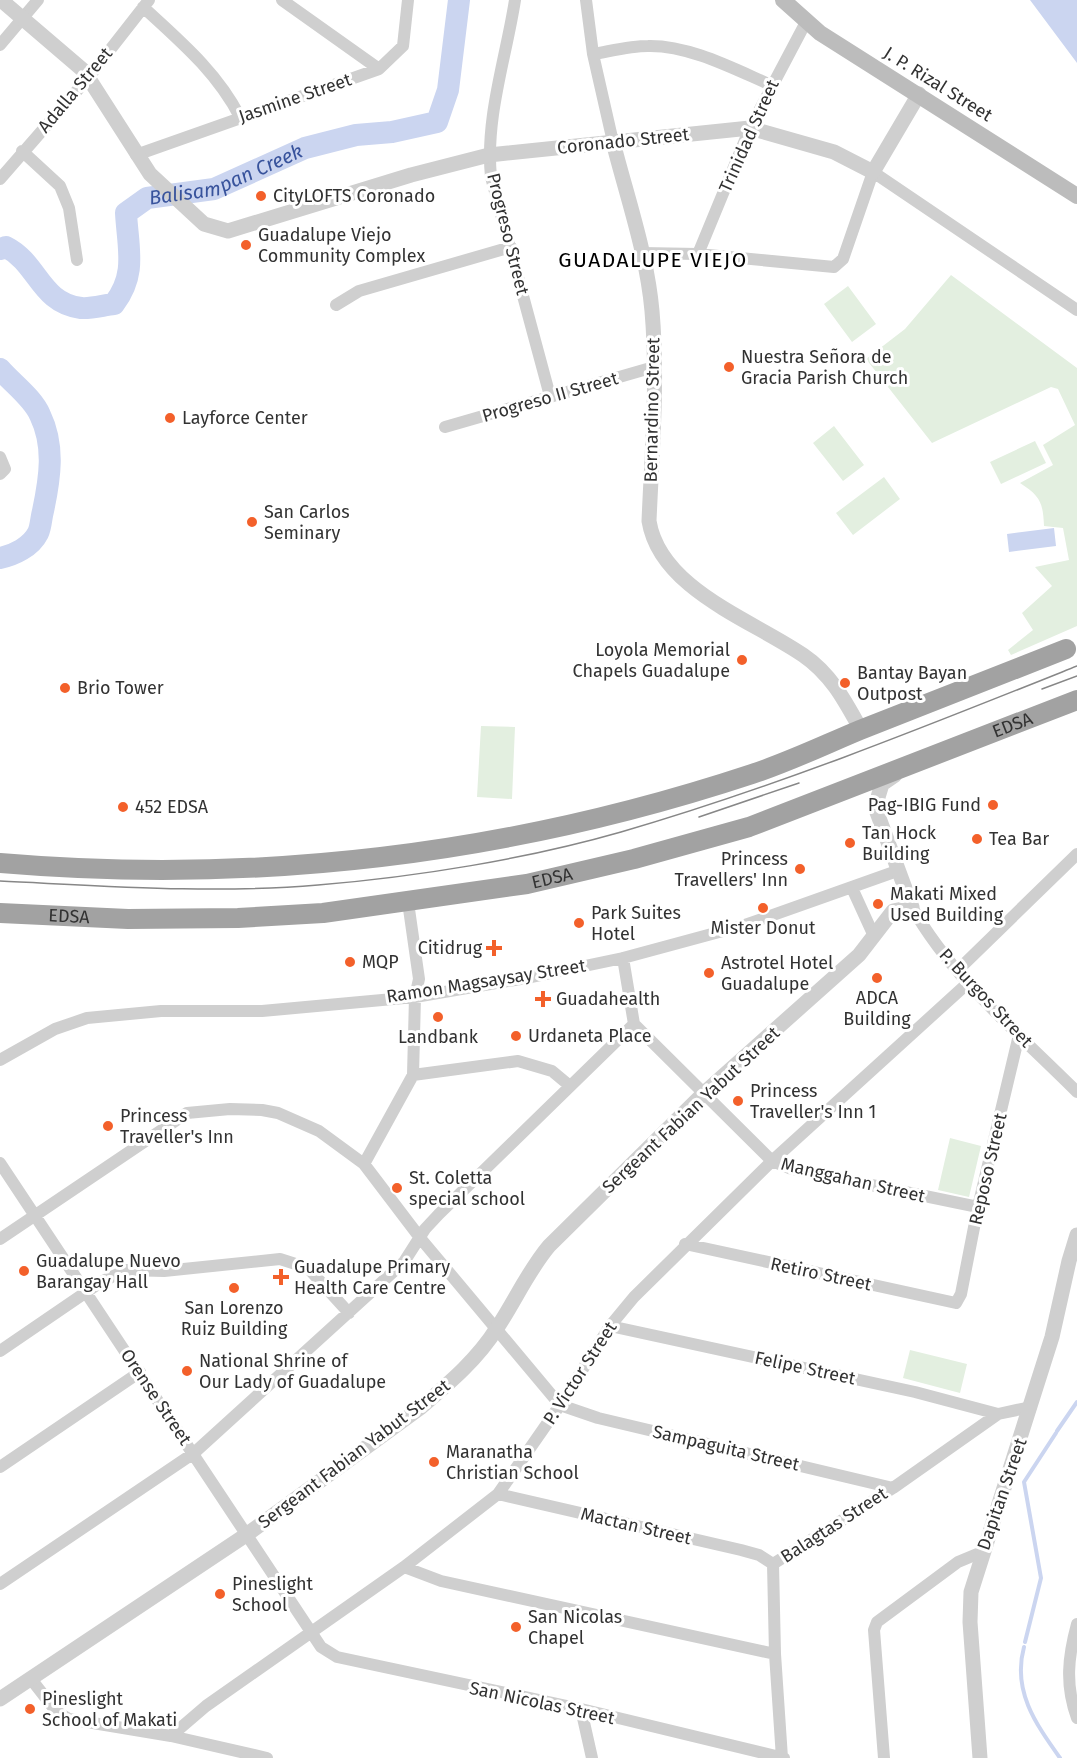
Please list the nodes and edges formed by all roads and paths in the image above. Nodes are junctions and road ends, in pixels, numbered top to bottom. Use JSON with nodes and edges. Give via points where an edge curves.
{"nodes":[{"id":1,"x":1,"y":0,"type":"edge"},
{"id":2,"x":38,"y":0,"type":"edge"},
{"id":3,"x":282,"y":0,"type":"edge"},
{"id":4,"x":408,"y":0,"type":"edge"},
{"id":5,"x":515,"y":0,"type":"edge"},
{"id":6,"x":586,"y":0,"type":"edge"},
{"id":7,"x":783,"y":0,"type":"edge"},
{"id":8,"x":146,"y":4,"type":"edge"},
{"id":9,"x":24,"y":18,"type":"junction"},
{"id":10,"x":806,"y":22,"type":"junction"},
{"id":11,"x":0,"y":45,"type":"edge"},
{"id":12,"x":593,"y":54,"type":"junction"},
{"id":13,"x":379,"y":69,"type":"junction"},
{"id":14,"x":88,"y":78,"type":"junction"},
{"id":15,"x":771,"y":85,"type":"junction"},
{"id":16,"x":919,"y":94,"type":"junction"},
{"id":17,"x":240,"y":117,"type":"junction"},
{"id":18,"x":750,"y":128,"type":"junction"},
{"id":19,"x":612,"y":142,"type":"junction"},
{"id":20,"x":22,"y":151,"type":"junction"},
{"id":21,"x":489,"y":155,"type":"junction"},
{"id":22,"x":136,"y":156,"type":"junction"},
{"id":23,"x":873,"y":172,"type":"junction"},
{"id":24,"x":0,"y":179,"type":"edge"},
{"id":25,"x":1077,"y":196,"type":"edge"},
{"id":26,"x":511,"y":247,"type":"junction"},
{"id":27,"x":642,"y":253,"type":"junction"},
{"id":28,"x":698,"y":254,"type":"junction"},
{"id":29,"x":77,"y":260,"type":"dead end"},
{"id":30,"x":336,"y":305,"type":"dead end"},
{"id":31,"x":1077,"y":310,"type":"edge"},
{"id":32,"x":654,"y":367,"type":"junction"},
{"id":33,"x":550,"y":396,"type":"junction"},
{"id":34,"x":445,"y":427,"type":"dead end"},
{"id":35,"x":0,"y":457,"type":"edge"},
{"id":36,"x":0,"y":474,"type":"edge"},
{"id":37,"x":1066,"y":649,"type":"dead end"},
{"id":38,"x":1077,"y":699,"type":"edge"},
{"id":39,"x":861,"y":730,"type":"junction"},
{"id":40,"x":904,"y":769,"type":"junction"},
{"id":41,"x":1077,"y":854,"type":"edge"},
{"id":42,"x":0,"y":863,"type":"edge"},
{"id":43,"x":897,"y":872,"type":"junction"},
{"id":44,"x":852,"y":888,"type":"junction"},
{"id":45,"x":408,"y":902,"type":"junction"},
{"id":46,"x":912,"y":907,"type":"junction"},
{"id":47,"x":0,"y":913,"type":"edge"},
{"id":48,"x":873,"y":934,"type":"junction"},
{"id":49,"x":623,"y":958,"type":"junction"},
{"id":50,"x":958,"y":970,"type":"junction"},
{"id":51,"x":969,"y":982,"type":"junction"},
{"id":52,"x":415,"y":997,"type":"junction"},
{"id":53,"x":634,"y":1024,"type":"junction"},
{"id":54,"x":1020,"y":1035,"type":"junction"},
{"id":55,"x":0,"y":1060,"type":"edge"},
{"id":56,"x":413,"y":1075,"type":"junction"},
{"id":57,"x":570,"y":1086,"type":"junction"},
{"id":58,"x":1077,"y":1092,"type":"edge"},
{"id":59,"x":704,"y":1093,"type":"junction"},
{"id":60,"x":772,"y":1161,"type":"junction"},
{"id":61,"x":0,"y":1163,"type":"edge"},
{"id":62,"x":364,"y":1164,"type":"junction"},
{"id":63,"x":978,"y":1207,"type":"junction"},
{"id":64,"x":36,"y":1216,"type":"junction"},
{"id":65,"x":1077,"y":1235,"type":"edge"},
{"id":66,"x":0,"y":1239,"type":"edge"},
{"id":67,"x":421,"y":1239,"type":"junction"},
{"id":68,"x":685,"y":1245,"type":"junction"},
{"id":69,"x":86,"y":1293,"type":"junction"},
{"id":70,"x":956,"y":1303,"type":"joint"},
{"id":71,"x":349,"y":1313,"type":"junction"},
{"id":72,"x":610,"y":1326,"type":"junction"},
{"id":73,"x":496,"y":1330,"type":"junction"},
{"id":74,"x":0,"y":1351,"type":"edge"},
{"id":75,"x":140,"y":1372,"type":"junction"},
{"id":76,"x":560,"y":1405,"type":"junction"},
{"id":77,"x":1031,"y":1407,"type":"junction"},
{"id":78,"x":998,"y":1414,"type":"junction"},
{"id":79,"x":194,"y":1453,"type":"junction"},
{"id":80,"x":0,"y":1467,"type":"edge"},
{"id":81,"x":893,"y":1488,"type":"junction"},
{"id":82,"x":498,"y":1494,"type":"junction"},
{"id":83,"x":246,"y":1535,"type":"junction"},
{"id":84,"x":982,"y":1552,"type":"junction"},
{"id":85,"x":773,"y":1564,"type":"junction"},
{"id":86,"x":404,"y":1567,"type":"junction"},
{"id":87,"x":0,"y":1584,"type":"edge"},
{"id":88,"x":1077,"y":1624,"type":"edge"},
{"id":89,"x":310,"y":1632,"type":"junction"},
{"id":90,"x":774,"y":1654,"type":"junction"},
{"id":91,"x":31,"y":1679,"type":"junction"},
{"id":92,"x":0,"y":1699,"type":"edge"},
{"id":93,"x":581,"y":1709,"type":"junction"},
{"id":94,"x":1077,"y":1718,"type":"edge"},
{"id":95,"x":171,"y":1736,"type":"junction"},
{"id":96,"x":267,"y":1758,"type":"edge"},
{"id":97,"x":592,"y":1758,"type":"edge"},
{"id":98,"x":783,"y":1758,"type":"edge"},
{"id":99,"x":884,"y":1758,"type":"edge"},
{"id":100,"x":980,"y":1758,"type":"edge"}],
"edges":[{"from":1,"to":9,"type":"street","name":"Coronado Street"},
{"from":2,"to":9,"type":"street"},
{"from":3,"to":13,"type":"street"},
{"from":4,"to":13,"type":"street","name":"Jasmine Street","via":[[403,46]]},
{"from":5,"to":21,"type":"street","name":"Progreso Street"},
{"from":6,"to":12,"type":"street","name":"Bernardino Street"},
{"from":7,"to":10,"type":"main road","name":"J. P. Rizal Street"},
{"from":8,"to":14,"type":"street","name":"Adalla Street"},
{"from":8,"to":17,"type":"street","via":[[229,94]]},
{"from":9,"to":11,"type":"street"},
{"from":9,"to":14,"type":"street","name":"Coronado Street"},
{"from":10,"to":15,"type":"street","name":"Trinidad Street"},
{"from":10,"to":16,"type":"main road","name":"J. P. Rizal Street"},
{"from":12,"to":15,"type":"street","via":[[648,46],[671,48]]},
{"from":12,"to":19,"type":"street","name":"Bernardino Street"},
{"from":13,"to":17,"type":"street","name":"Jasmine Street"},
{"from":14,"to":20,"type":"street","name":"Adalla Street"},
{"from":14,"to":22,"type":"street","name":"Coronado Street"},
{"from":15,"to":18,"type":"street","name":"Trinidad Street"},
{"from":16,"to":23,"type":"street"},
{"from":16,"to":25,"type":"main road","name":"J. P. Rizal Street"},
{"from":17,"to":22,"type":"street","name":"Jasmine Street"},
{"from":18,"to":19,"type":"street","name":"Coronado Street"},
{"from":18,"to":23,"type":"street","name":"Coronado Street","via":[[834,152]]},
{"from":18,"to":28,"type":"street","name":"Trinidad Street"},
{"from":19,"to":21,"type":"street","name":"Coronado Street"},
{"from":19,"to":27,"type":"street","name":"Bernardino Street"},
{"from":20,"to":24,"type":"street","name":"Adalla Street"},
{"from":20,"to":29,"type":"street","via":[[60,186],[69,208]]},
{"from":21,"to":22,"type":"street","name":"Coronado Street","via":[[228,231],[204,224]]},
{"from":21,"to":26,"type":"street","name":"Progreso Street","via":[[491,177]]},
{"from":23,"to":28,"type":"street","via":[[839,264],[834,267]]},
{"from":23,"to":31,"type":"street","name":"Coronado Street"},
{"from":26,"to":30,"type":"street","via":[[359,291]]},
{"from":26,"to":33,"type":"street","name":"Progreso Street"},
{"from":27,"to":28,"type":"street"},
{"from":27,"to":32,"type":"street","name":"Bernardino Street","via":[[652,309]]},
{"from":32,"to":33,"type":"street","name":"Progreso II Street"},
{"from":32,"to":39,"type":"street","name":"Bernardino Street","via":[[649,521],[652,538],[675,571],[700,592],[804,655],[831,680]]},
{"from":33,"to":34,"type":"street","name":"Progreso II Street"},
{"from":35,"to":36,"type":"street","via":[[4,469]]},
{"from":37,"to":39,"type":"highway"},
{"from":38,"to":40,"type":"highway","name":"EDSA"},
{"from":39,"to":42,"type":"highway","via":[[754,773],[618,813],[540,832],[426,852],[347,863],[181,871]]},
{"from":40,"to":43,"type":"street","name":"P. Burgos Street","via":[[882,784],[875,807]]},
{"from":40,"to":45,"type":"highway","name":"EDSA","via":[[749,828],[685,846],[537,882]]},
{"from":41,"to":50,"type":"street"},
{"from":43,"to":44,"type":"street","name":"Ramon Magsaysay Street"},
{"from":43,"to":46,"type":"street","name":"P. Burgos Street"},
{"from":44,"to":48,"type":"street"},
{"from":44,"to":49,"type":"street","name":"Ramon Magsaysay Street","via":[[745,925]]},
{"from":45,"to":47,"type":"highway","name":"EDSA","via":[[323,913],[218,919]]},
{"from":45,"to":52,"type":"street","via":[[419,979]]},
{"from":46,"to":48,"type":"street","name":"Sergeant Fabian Yabut Street","via":[[893,911]]},
{"from":46,"to":50,"type":"street","name":"P. Burgos Street","via":[[925,930]]},
{"from":48,"to":59,"type":"street","name":"Sergeant Fabian Yabut Street","via":[[859,956]]},
{"from":49,"to":52,"type":"street","name":"Ramon Magsaysay Street"},
{"from":49,"to":53,"type":"street"},
{"from":50,"to":51,"type":"street","name":"P. Burgos Street"},
{"from":51,"to":54,"type":"street","name":"P. Burgos Street"},
{"from":51,"to":60,"type":"street","name":"P. Victor Street"},
{"from":52,"to":55,"type":"street","name":"Ramon Magsaysay Street","via":[[262,1011],[161,1011],[87,1018],[55,1029]]},
{"from":52,"to":56,"type":"street"},
{"from":53,"to":57,"type":"street"},
{"from":53,"to":59,"type":"street","name":"Manggahan Street"},
{"from":54,"to":58,"type":"street","name":"P. Burgos Street"},
{"from":54,"to":63,"type":"street","name":"Reposo Street"},
{"from":56,"to":57,"type":"street","via":[[518,1061],[552,1071]]},
{"from":56,"to":62,"type":"street"},
{"from":57,"to":67,"type":"street","via":[[486,1165],[425,1229]]},
{"from":59,"to":60,"type":"street","name":"Manggahan Street"},
{"from":59,"to":73,"type":"street","name":"Sergeant Fabian Yabut Street","via":[[549,1246]]},
{"from":60,"to":63,"type":"street","name":"Manggahan Street","via":[[789,1168]]},
{"from":60,"to":68,"type":"street","name":"P. Victor Street"},
{"from":61,"to":64,"type":"street","name":"Orense Street"},
{"from":62,"to":64,"type":"street","via":[[319,1131],[278,1113],[205,1110],[176,1119]]},
{"from":62,"to":67,"type":"street"},
{"from":63,"to":70,"type":"street","name":"Reposo Street"},
{"from":64,"to":66,"type":"street"},
{"from":64,"to":69,"type":"street","name":"Orense Street"},
{"from":65,"to":77,"type":"street","name":"Dapitan Street"},
{"from":67,"to":71,"type":"street","via":[[404,1262]]},
{"from":67,"to":73,"type":"street"},
{"from":68,"to":70,"type":"street","name":"Retiro Street"},
{"from":68,"to":72,"type":"street","name":"P. Victor Street"},
{"from":69,"to":71,"type":"street","via":[[126,1270],[164,1271],[280,1259],[308,1268]]},
{"from":69,"to":74,"type":"street"},
{"from":69,"to":75,"type":"street","name":"Orense Street"},
{"from":71,"to":79,"type":"street"},
{"from":72,"to":76,"type":"street","name":"P. Victor Street"},
{"from":72,"to":78,"type":"street","name":"Felipe Street","via":[[915,1392]]},
{"from":73,"to":76,"type":"street"},
{"from":73,"to":83,"type":"street","name":"Sergeant Fabian Yabut Street","via":[[472,1361],[420,1408]]},
{"from":75,"to":79,"type":"street","name":"Orense Street"},
{"from":75,"to":80,"type":"street"},
{"from":76,"to":81,"type":"street","name":"Sampaguita Street","via":[[598,1418]]},
{"from":76,"to":82,"type":"street","name":"P. Victor Street"},
{"from":77,"to":78,"type":"street","name":"Balagtas Street"},
{"from":77,"to":84,"type":"street","name":"Dapitan Street"},
{"from":78,"to":81,"type":"street","name":"Balagtas Street"},
{"from":79,"to":83,"type":"street","name":"Orense Street"},
{"from":79,"to":87,"type":"street"},
{"from":81,"to":85,"type":"street","name":"Balagtas Street"},
{"from":82,"to":85,"type":"street","name":"Mactan Street","via":[[741,1550]]},
{"from":82,"to":86,"type":"street","name":"P. Victor Street"},
{"from":83,"to":89,"type":"street","name":"Orense Street"},
{"from":83,"to":91,"type":"street","name":"Sergeant Fabian Yabut Street"},
{"from":84,"to":99,"type":"street","via":[[958,1562],[877,1622],[874,1630]]},
{"from":84,"to":100,"type":"street","name":"Dapitan Street","via":[[969,1605]]},
{"from":85,"to":90,"type":"street","name":"Balagtas Street"},
{"from":86,"to":89,"type":"street","name":"P. Victor Street"},
{"from":86,"to":90,"type":"street","via":[[441,1581]]},
{"from":88,"to":94,"type":"street","via":[[1068,1665],[1068,1687]]},
{"from":89,"to":93,"type":"street","name":"San Nicolas Street","via":[[321,1647],[336,1657]]},
{"from":89,"to":95,"type":"street","name":"P. Victor Street","via":[[206,1706]]},
{"from":90,"to":98,"type":"street","name":"Balagtas Street"},
{"from":91,"to":92,"type":"street","name":"Sergeant Fabian Yabut Street"},
{"from":91,"to":95,"type":"street","via":[[56,1711],[69,1719]]},
{"from":93,"to":97,"type":"street"},
{"from":93,"to":98,"type":"street","name":"San Nicolas Street"},
{"from":95,"to":96,"type":"street"}]}
